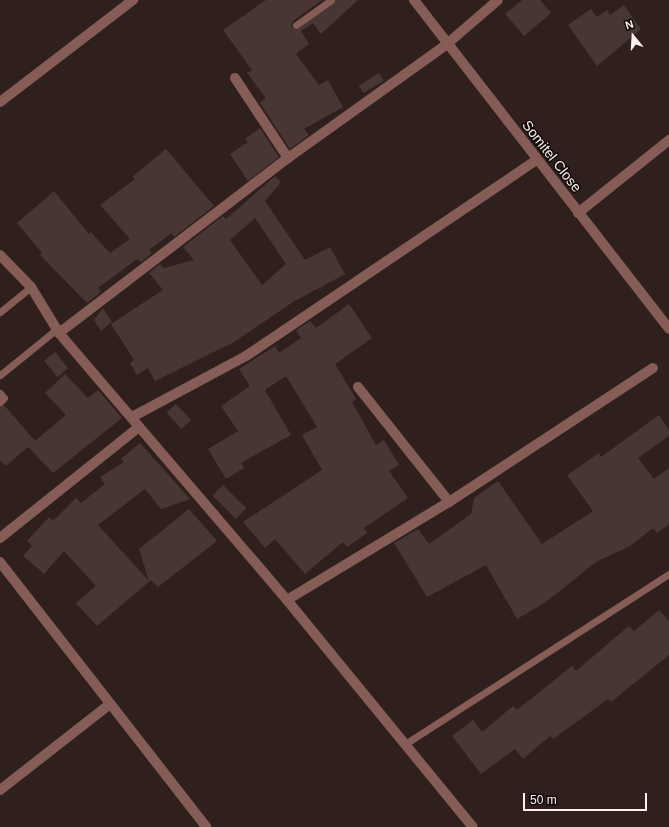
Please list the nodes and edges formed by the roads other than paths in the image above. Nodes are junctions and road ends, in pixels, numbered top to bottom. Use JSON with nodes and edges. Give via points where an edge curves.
{"nodes":[{"id":1,"x":133,"y":0,"type":"edge"},
{"id":2,"x":331,"y":0,"type":"edge"},
{"id":3,"x":414,"y":0,"type":"edge"},
{"id":4,"x":498,"y":0,"type":"edge"},
{"id":5,"x":296,"y":25,"type":"dead end"},
{"id":6,"x":447,"y":44,"type":"junction"},
{"id":7,"x":235,"y":78,"type":"dead end"},
{"id":8,"x":0,"y":102,"type":"edge"},
{"id":9,"x":669,"y":140,"type":"edge"},
{"id":10,"x":288,"y":158,"type":"junction"},
{"id":11,"x":537,"y":160,"type":"junction"},
{"id":12,"x":578,"y":213,"type":"junction"},
{"id":13,"x":0,"y":255,"type":"edge"},
{"id":14,"x":31,"y":287,"type":"junction"},
{"id":15,"x":0,"y":312,"type":"edge"},
{"id":16,"x":669,"y":329,"type":"edge"},
{"id":17,"x":58,"y":331,"type":"junction"},
{"id":18,"x":653,"y":368,"type":"dead end"},
{"id":19,"x":0,"y":376,"type":"edge"},
{"id":20,"x":358,"y":387,"type":"dead end"},
{"id":21,"x":0,"y":393,"type":"edge"},
{"id":22,"x":0,"y":402,"type":"edge"},
{"id":23,"x":132,"y":417,"type":"junction"},
{"id":24,"x":140,"y":427,"type":"junction"},
{"id":25,"x":449,"y":502,"type":"junction"},
{"id":26,"x":0,"y":538,"type":"edge"},
{"id":27,"x":0,"y":562,"type":"edge"},
{"id":28,"x":669,"y":574,"type":"edge"},
{"id":29,"x":287,"y":600,"type":"junction"},
{"id":30,"x":110,"y":704,"type":"junction"},
{"id":31,"x":405,"y":744,"type":"junction"},
{"id":32,"x":0,"y":790,"type":"edge"},
{"id":33,"x":206,"y":827,"type":"edge"},
{"id":34,"x":474,"y":827,"type":"edge"}],
"edges":[{"from":1,"to":8,"type":"street"},
{"from":2,"to":5,"type":"lane"},
{"from":3,"to":6,"type":"street","name":"Somitel Close"},
{"from":4,"to":6,"type":"street"},
{"from":6,"to":10,"type":"street"},
{"from":6,"to":11,"type":"street","name":"Somitel Close"},
{"from":7,"to":10,"type":"street"},
{"from":9,"to":12,"type":"street"},
{"from":10,"to":17,"type":"street"},
{"from":11,"to":12,"type":"street","name":"Somitel Close"},
{"from":11,"to":23,"type":"street","via":[[246,356]]},
{"from":12,"to":16,"type":"street","name":"Somitel Close"},
{"from":13,"to":14,"type":"street"},
{"from":14,"to":15,"type":"lane"},
{"from":14,"to":17,"type":"street"},
{"from":17,"to":19,"type":"lane"},
{"from":17,"to":23,"type":"street"},
{"from":18,"to":25,"type":"street"},
{"from":20,"to":25,"type":"street"},
{"from":21,"to":22,"type":"lane","via":[[4,398]]},
{"from":23,"to":24,"type":"street"},
{"from":24,"to":26,"type":"street"},
{"from":24,"to":29,"type":"street"},
{"from":25,"to":29,"type":"street"},
{"from":27,"to":30,"type":"street"},
{"from":28,"to":31,"type":"lane"},
{"from":29,"to":31,"type":"street"},
{"from":30,"to":32,"type":"street"},
{"from":30,"to":33,"type":"street"},
{"from":31,"to":34,"type":"street"}]}
